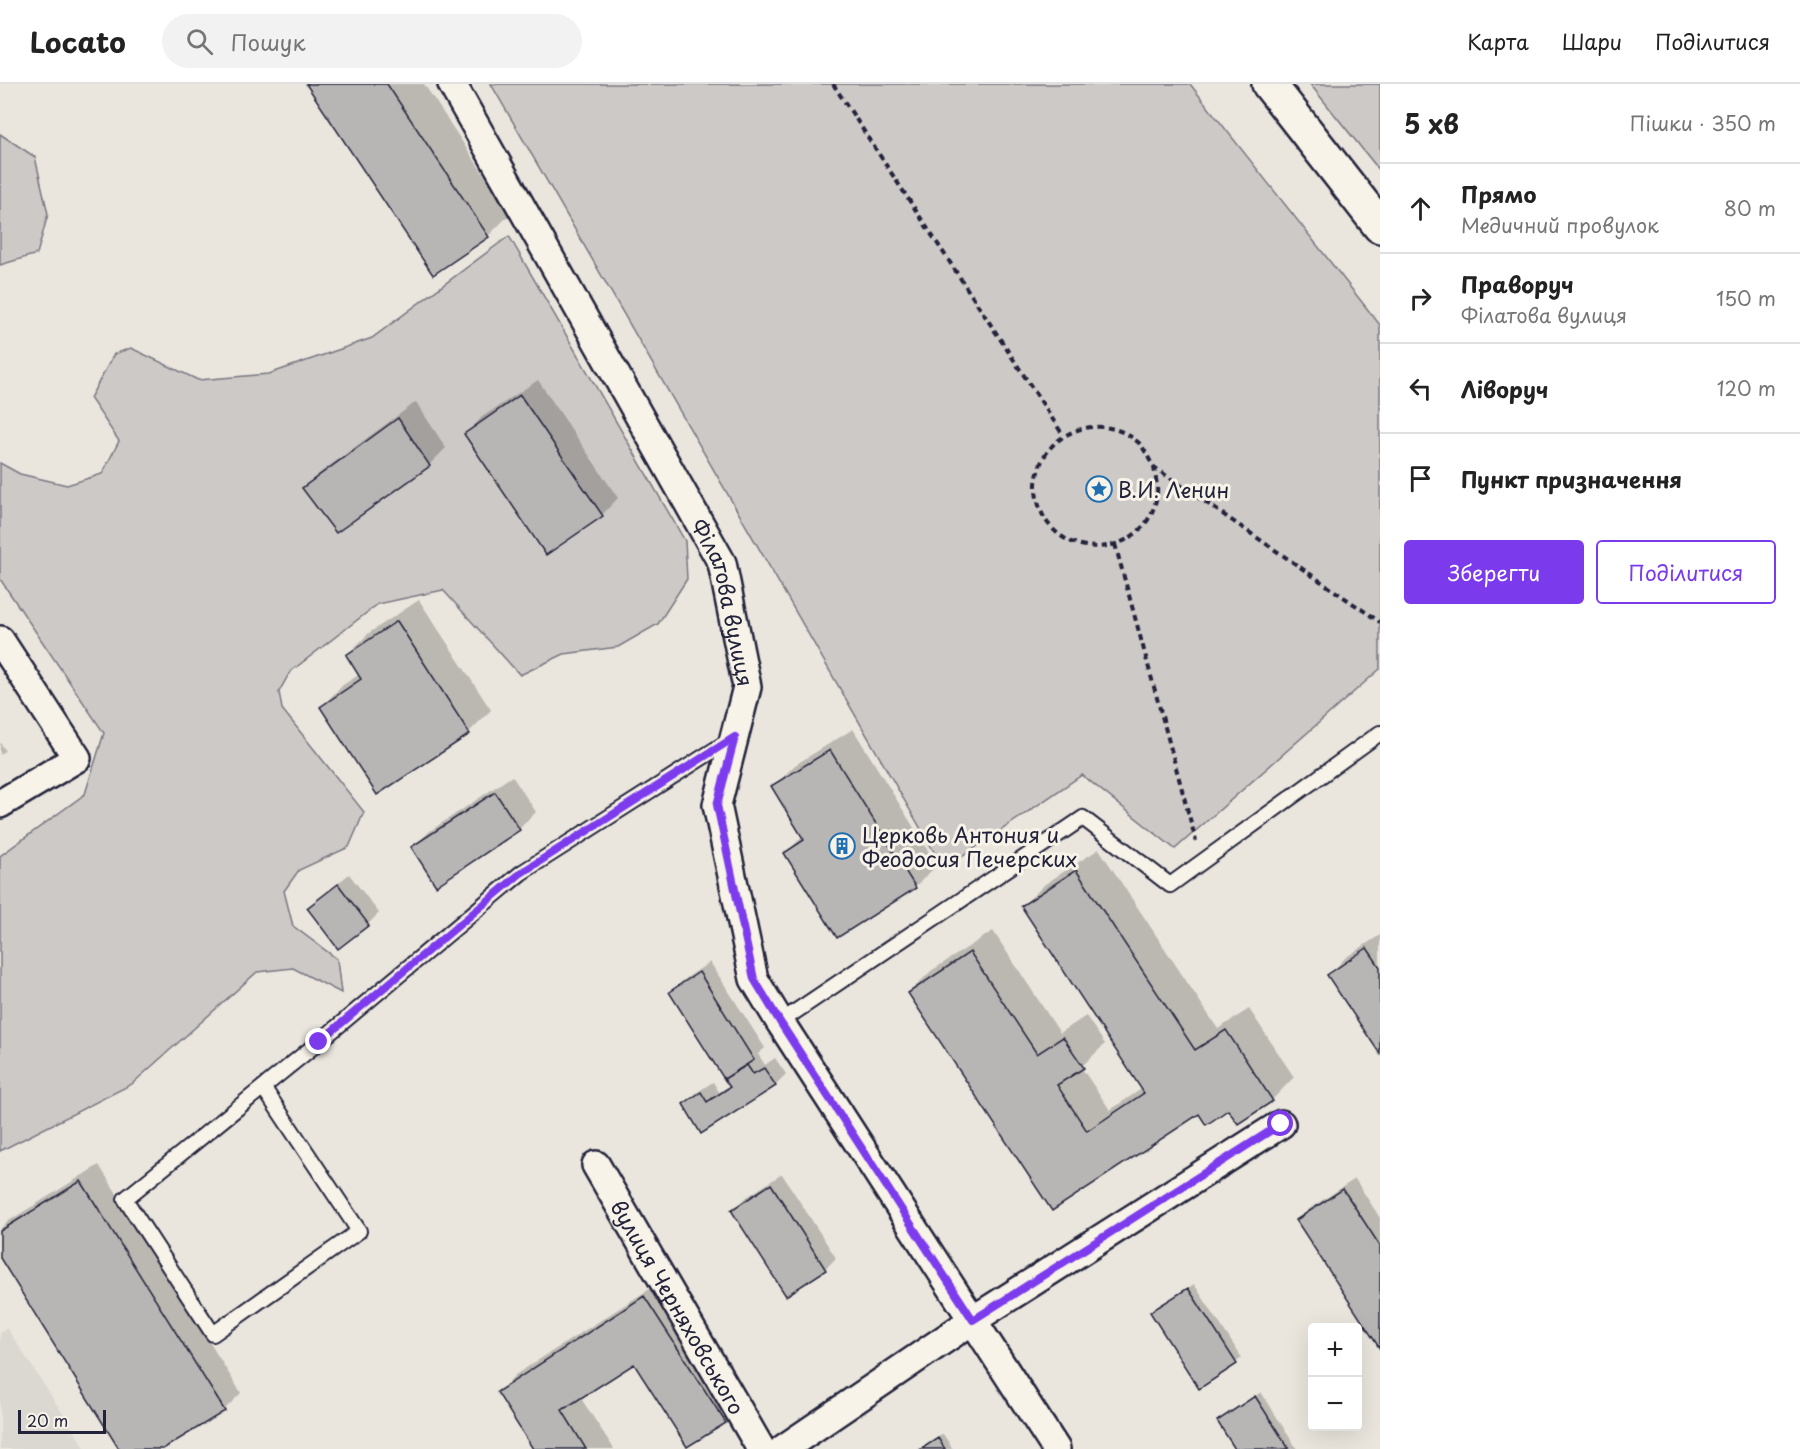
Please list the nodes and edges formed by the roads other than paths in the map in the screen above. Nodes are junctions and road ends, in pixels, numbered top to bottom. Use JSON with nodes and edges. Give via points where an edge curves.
{"nodes":[{"id":1,"x":452,"y":84,"type":"edge"},
{"id":2,"x":1269,"y":84,"type":"edge"},
{"id":3,"x":1380,"y":226,"type":"edge"},
{"id":4,"x":0,"y":640,"type":"edge"},
{"id":5,"x":1380,"y":733,"type":"edge"},
{"id":6,"x":735,"y":737,"type":"junction"},
{"id":7,"x":0,"y":804,"type":"edge"},
{"id":8,"x":780,"y":1022,"type":"junction"},
{"id":9,"x":263,"y":1087,"type":"junction"},
{"id":10,"x":1281,"y":1124,"type":"dead end"},
{"id":11,"x":596,"y":1165,"type":"dead end"},
{"id":12,"x":973,"y":1320,"type":"junction"},
{"id":13,"x":761,"y":1449,"type":"edge"},
{"id":14,"x":783,"y":1449,"type":"edge"},
{"id":15,"x":1056,"y":1449,"type":"edge"}],
"edges":[{"from":1,"to":6,"type":"street","name":"Філатова вулиця","via":[[723,563],[747,687]]},
{"from":2,"to":3,"type":"main road"},
{"from":4,"to":7,"type":"street","via":[[77,758]]},
{"from":5,"to":8,"type":"lane","via":[[1170,885],[1083,818]]},
{"from":6,"to":8,"type":"street","name":"Філатова вулиця","via":[[717,805],[754,979]]},
{"from":6,"to":9,"type":"lane","via":[[521,873]]},
{"from":8,"to":12,"type":"street","name":"Філатова вулиця"},
{"from":9,"to":9,"type":"lane","via":[[125,1199],[213,1334],[359,1231]]},
{"from":10,"to":12,"type":"street"},
{"from":11,"to":13,"type":"street","name":"вулиця Черняховського"},
{"from":12,"to":14,"type":"street"},
{"from":12,"to":15,"type":"street","name":"Філатова вулиця"}]}
